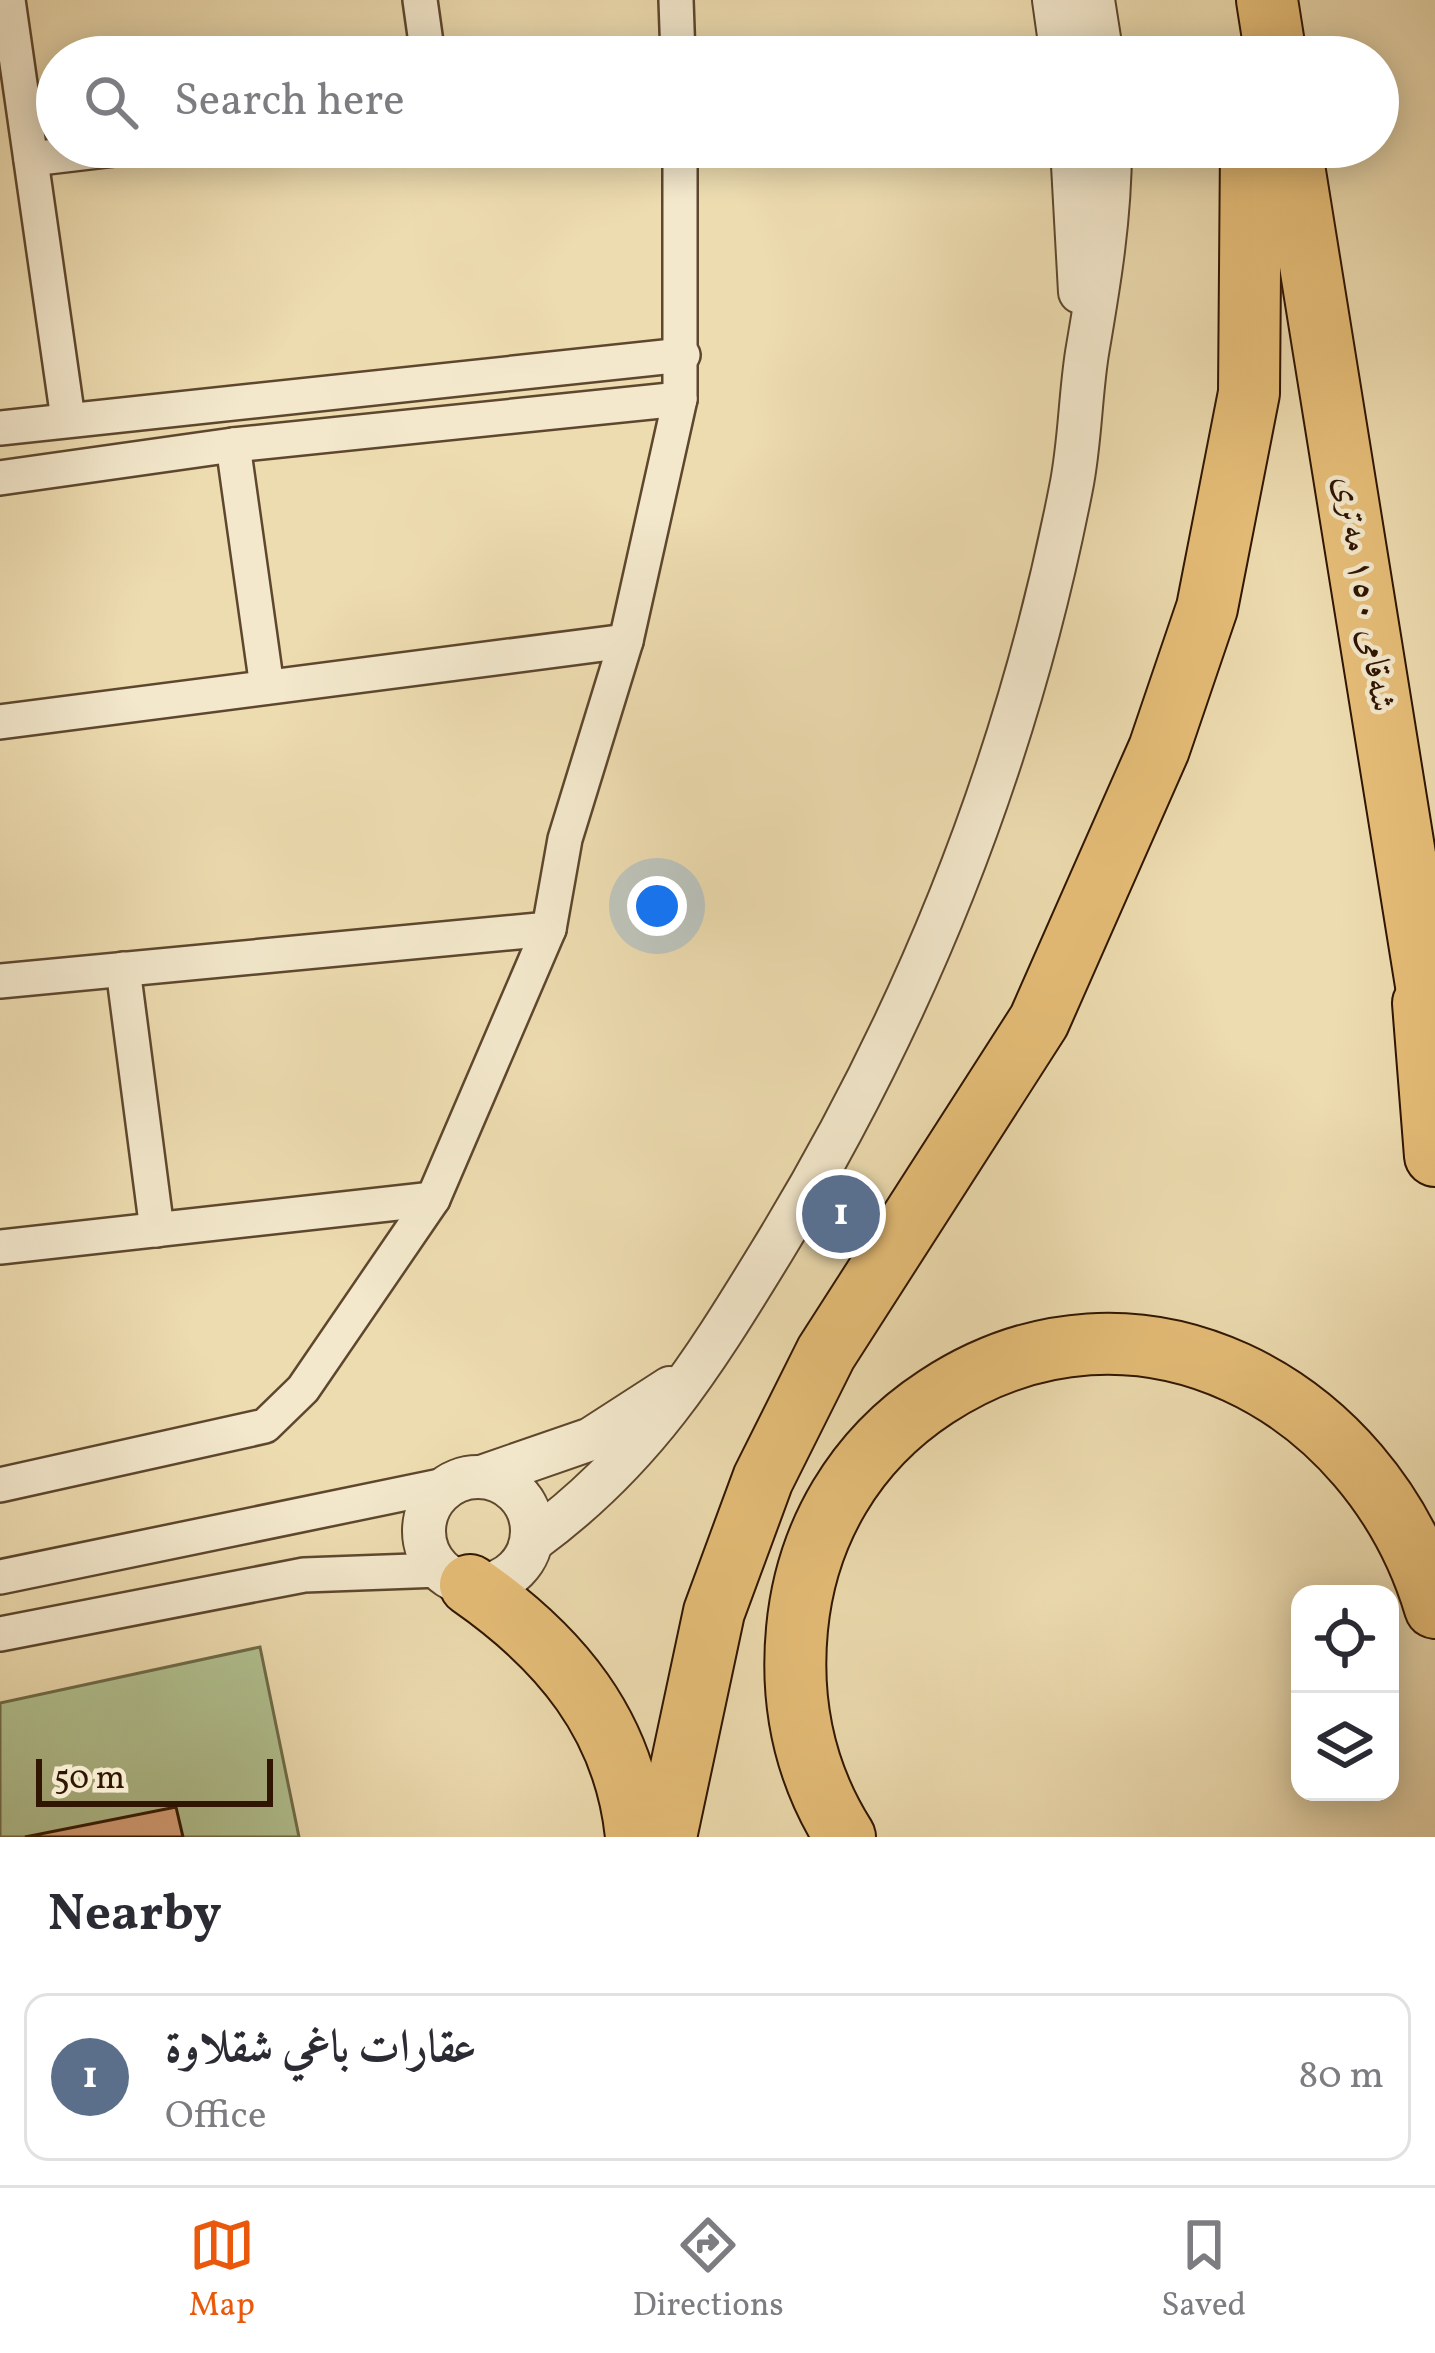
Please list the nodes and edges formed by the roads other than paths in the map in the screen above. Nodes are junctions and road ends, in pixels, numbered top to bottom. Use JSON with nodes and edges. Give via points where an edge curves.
{"nodes":[{"id":1,"x":8,"y":0,"type":"edge"},
{"id":2,"x":420,"y":0,"type":"edge"},
{"id":3,"x":676,"y":0,"type":"edge"},
{"id":4,"x":1054,"y":0,"type":"edge"},
{"id":5,"x":1093,"y":0,"type":"edge"},
{"id":6,"x":1252,"y":0,"type":"edge"},
{"id":7,"x":1267,"y":0,"type":"edge"},
{"id":8,"x":425,"y":36,"type":"edge"},
{"id":9,"x":677,"y":36,"type":"edge"},
{"id":10,"x":1059,"y":36,"type":"edge"},
{"id":11,"x":1099,"y":36,"type":"edge"},
{"id":12,"x":1252,"y":36,"type":"edge"},
{"id":13,"x":1273,"y":36,"type":"edge"},
{"id":14,"x":36,"y":158,"type":"edge"},
{"id":15,"x":31,"y":159,"type":"junction"},
{"id":16,"x":680,"y":168,"type":"edge"},
{"id":17,"x":1074,"y":168,"type":"edge"},
{"id":18,"x":1109,"y":168,"type":"edge"},
{"id":19,"x":1251,"y":168,"type":"edge"},
{"id":20,"x":1294,"y":168,"type":"edge"},
{"id":21,"x":1087,"y":353,"type":"junction"},
{"id":22,"x":682,"y":355,"type":"junction"},
{"id":23,"x":680,"y":399,"type":"junction"},
{"id":24,"x":68,"y":419,"type":"junction"},
{"id":25,"x":0,"y":428,"type":"edge"},
{"id":26,"x":233,"y":446,"type":"junction"},
{"id":27,"x":0,"y":478,"type":"edge"},
{"id":28,"x":626,"y":641,"type":"junction"},
{"id":29,"x":267,"y":687,"type":"junction"},
{"id":30,"x":0,"y":722,"type":"edge"},
{"id":31,"x":1417,"y":925,"type":"junction"},
{"id":32,"x":549,"y":929,"type":"junction"},
{"id":33,"x":123,"y":969,"type":"junction"},
{"id":34,"x":0,"y":981,"type":"edge"},
{"id":35,"x":1435,"y":1041,"type":"edge"},
{"id":36,"x":1435,"y":1156,"type":"edge"},
{"id":37,"x":433,"y":1199,"type":"junction"},
{"id":38,"x":157,"y":1230,"type":"junction"},
{"id":39,"x":0,"y":1247,"type":"edge"},
{"id":40,"x":711,"y":1351,"type":"junction"},
{"id":41,"x":467,"y":1480,"type":"junction"},
{"id":42,"x":0,"y":1485,"type":"edge"},
{"id":43,"x":532,"y":1541,"type":"junction"},
{"id":44,"x":0,"y":1577,"type":"edge"},
{"id":45,"x":455,"y":1577,"type":"junction"},
{"id":46,"x":1435,"y":1608,"type":"edge"},
{"id":47,"x":0,"y":1634,"type":"edge"},
{"id":48,"x":636,"y":1837,"type":"edge"},
{"id":49,"x":666,"y":1837,"type":"edge"},
{"id":50,"x":845,"y":1837,"type":"edge"}],
"edges":[{"from":1,"to":15,"type":"street"},
{"from":2,"to":8,"type":"street"},
{"from":3,"to":9,"type":"street"},
{"from":4,"to":10,"type":"street"},
{"from":5,"to":11,"type":"street"},
{"from":6,"to":12,"type":"highway"},
{"from":7,"to":13,"type":"highway"},
{"from":14,"to":15,"type":"street"},
{"from":15,"to":24,"type":"street"},
{"from":16,"to":22,"type":"street"},
{"from":17,"to":21,"type":"street"},
{"from":18,"to":21,"type":"street","via":[[1105,259]]},
{"from":19,"to":49,"type":"highway","via":[[1250,393],[1208,608],[1166,729],[1040,1021],[826,1353],[763,1480],[714,1612]]},
{"from":20,"to":31,"type":"highway","name":"شەقامی ١٥٠ مەتری"},
{"from":21,"to":40,"type":"street","via":[[1072,483],[1036,647],[983,814],[919,977],[843,1135]]},
{"from":22,"to":23,"type":"street"},
{"from":22,"to":24,"type":"street"},
{"from":23,"to":26,"type":"street"},
{"from":23,"to":28,"type":"street"},
{"from":24,"to":25,"type":"street"},
{"from":26,"to":27,"type":"street"},
{"from":26,"to":29,"type":"street"},
{"from":28,"to":29,"type":"street"},
{"from":28,"to":32,"type":"street","via":[[565,838]]},
{"from":29,"to":30,"type":"street"},
{"from":31,"to":35,"type":"highway","name":"شەقامی ١٥٠ مەتری"},
{"from":31,"to":36,"type":"highway"},
{"from":32,"to":33,"type":"street"},
{"from":32,"to":37,"type":"street"},
{"from":33,"to":34,"type":"street"},
{"from":33,"to":38,"type":"street"},
{"from":37,"to":38,"type":"street"},
{"from":37,"to":42,"type":"street","via":[[303,1389],[266,1426]]},
{"from":38,"to":39,"type":"street"},
{"from":40,"to":41,"type":"street","via":[[607,1430]]},
{"from":40,"to":43,"type":"street","via":[[650,1437]]},
{"from":41,"to":43,"type":"street","via":[[516,1492]]},
{"from":41,"to":44,"type":"street"},
{"from":41,"to":45,"type":"street","via":[[425,1517],[425,1546]]},
{"from":43,"to":45,"type":"street","via":[[516,1570],[487,1585]]},
{"from":45,"to":47,"type":"street","via":[[304,1575]]},
{"from":45,"to":48,"type":"highway","via":[[557,1655],[602,1716]]},
{"from":46,"to":50,"type":"highway","via":[[1396,1519],[1359,1466],[1295,1403],[1235,1368],[1169,1348],[1100,1342],[1031,1352],[967,1376],[876,1445],[826,1518],[810,1559],[795,1646],[799,1723]]}]}
